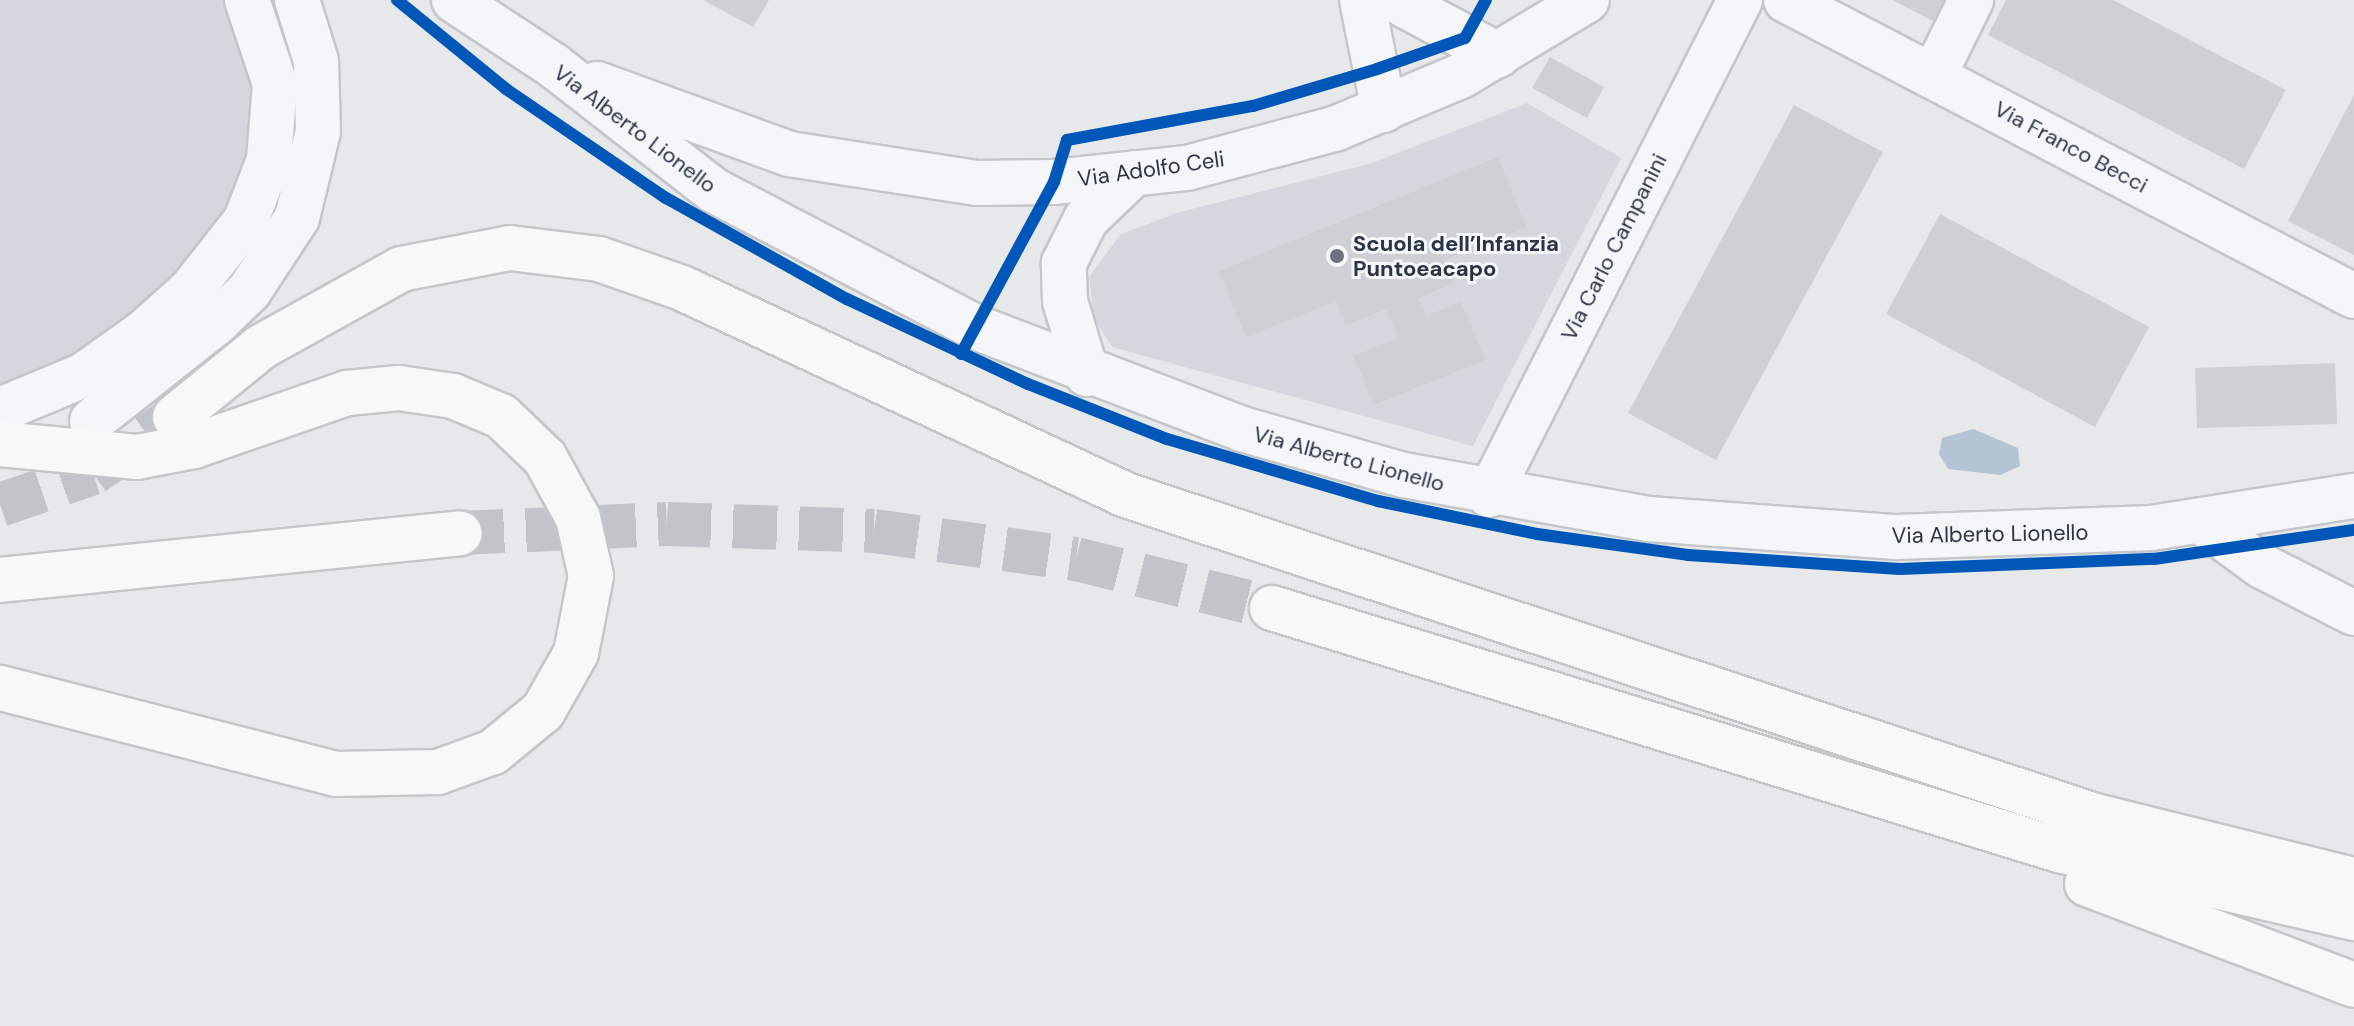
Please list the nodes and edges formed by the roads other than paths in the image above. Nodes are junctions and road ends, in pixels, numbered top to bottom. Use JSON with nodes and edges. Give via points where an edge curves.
{"nodes":[{"id":1,"x":247,"y":0,"type":"edge"},
{"id":2,"x":297,"y":0,"type":"edge"},
{"id":3,"x":454,"y":0,"type":"edge"},
{"id":4,"x":1362,"y":0,"type":"edge"},
{"id":5,"x":1395,"y":0,"type":"edge"},
{"id":6,"x":1587,"y":0,"type":"edge"},
{"id":7,"x":1740,"y":0,"type":"edge"},
{"id":8,"x":1786,"y":0,"type":"edge"},
{"id":9,"x":1971,"y":0,"type":"edge"},
{"id":10,"x":1498,"y":55,"type":"junction"},
{"id":11,"x":554,"y":66,"type":"junction"},
{"id":12,"x":1934,"y":75,"type":"junction"},
{"id":13,"x":1384,"y":110,"type":"junction"},
{"id":14,"x":1134,"y":173,"type":"junction"},
{"id":15,"x":2354,"y":296,"type":"edge"},
{"id":16,"x":1087,"y":374,"type":"junction"},
{"id":17,"x":0,"y":410,"type":"edge"},
{"id":18,"x":175,"y":417,"type":"tunnel mouth"},
{"id":19,"x":92,"y":421,"type":"dead end"},
{"id":20,"x":0,"y":444,"type":"edge"},
{"id":21,"x":1489,"y":495,"type":"junction"},
{"id":22,"x":2354,"y":496,"type":"edge"},
{"id":23,"x":2202,"y":522,"type":"junction"},
{"id":24,"x":460,"y":533,"type":"tunnel mouth"},
{"id":25,"x":0,"y":580,"type":"edge"},
{"id":26,"x":1272,"y":608,"type":"tunnel mouth"},
{"id":27,"x":2354,"y":613,"type":"edge"},
{"id":28,"x":0,"y":688,"type":"edge"},
{"id":29,"x":1713,"y":747,"type":"junction"},
{"id":30,"x":2354,"y":880,"type":"edge"},
{"id":31,"x":2354,"y":918,"type":"edge"},
{"id":32,"x":2354,"y":985,"type":"edge"}],
"edges":[{"from":1,"to":17,"type":"street","via":[[275,84],[269,160],[246,220],[191,290],[143,333],[84,375]]},
{"from":2,"to":19,"type":"street","via":[[316,61],[318,131],[297,218],[249,291]]},
{"from":3,"to":11,"type":"street","name":"Via Alberto Lionello"},
{"from":4,"to":13,"type":"street"},
{"from":5,"to":10,"type":"street"},
{"from":6,"to":10,"type":"street","name":"Via Adolfo Celi"},
{"from":7,"to":21,"type":"street","name":"Via Carlo Campanini"},
{"from":8,"to":12,"type":"street","name":"Via Franco Becci"},
{"from":9,"to":12,"type":"street"},
{"from":10,"to":13,"type":"street","name":"Via Adolfo Celi"},
{"from":11,"to":14,"type":"street","name":"Via Adolfo Celi","via":[[679,119],[848,167],[977,183]]},
{"from":11,"to":16,"type":"street","name":"Via Alberto Lionello","via":[[663,156],[751,213],[975,327]]},
{"from":12,"to":15,"type":"street","name":"Via Franco Becci"},
{"from":13,"to":14,"type":"street","name":"Via Adolfo Celi","via":[[1220,161]]},
{"from":14,"to":16,"type":"street","via":[[1086,219],[1064,263],[1065,301]]},
{"from":16,"to":21,"type":"street","name":"Via Alberto Lionello","via":[[1242,429]]},
{"from":18,"to":30,"type":"highway","via":[[290,328],[401,269],[510,248],[599,259],[682,288],[1123,494],[2095,816]]},
{"from":20,"to":28,"type":"highway","via":[[137,457],[194,446],[347,393],[399,388],[453,396],[501,416],[545,458],[578,518],[591,576],[576,653],[543,711],[493,752],[438,772],[336,774]]},
{"from":21,"to":23,"type":"street","name":"Via Alberto Lionello","via":[[1695,525],[1851,535],[2024,537]]},
{"from":22,"to":23,"type":"street","name":"Via Alberto Lionello"},
{"from":23,"to":27,"type":"street","via":[[2262,566]]},
{"from":24,"to":25,"type":"highway"},
{"from":26,"to":29,"type":"highway"},
{"from":29,"to":31,"type":"highway","via":[[2059,850]]},
{"from":29,"to":32,"type":"highway"}]}
